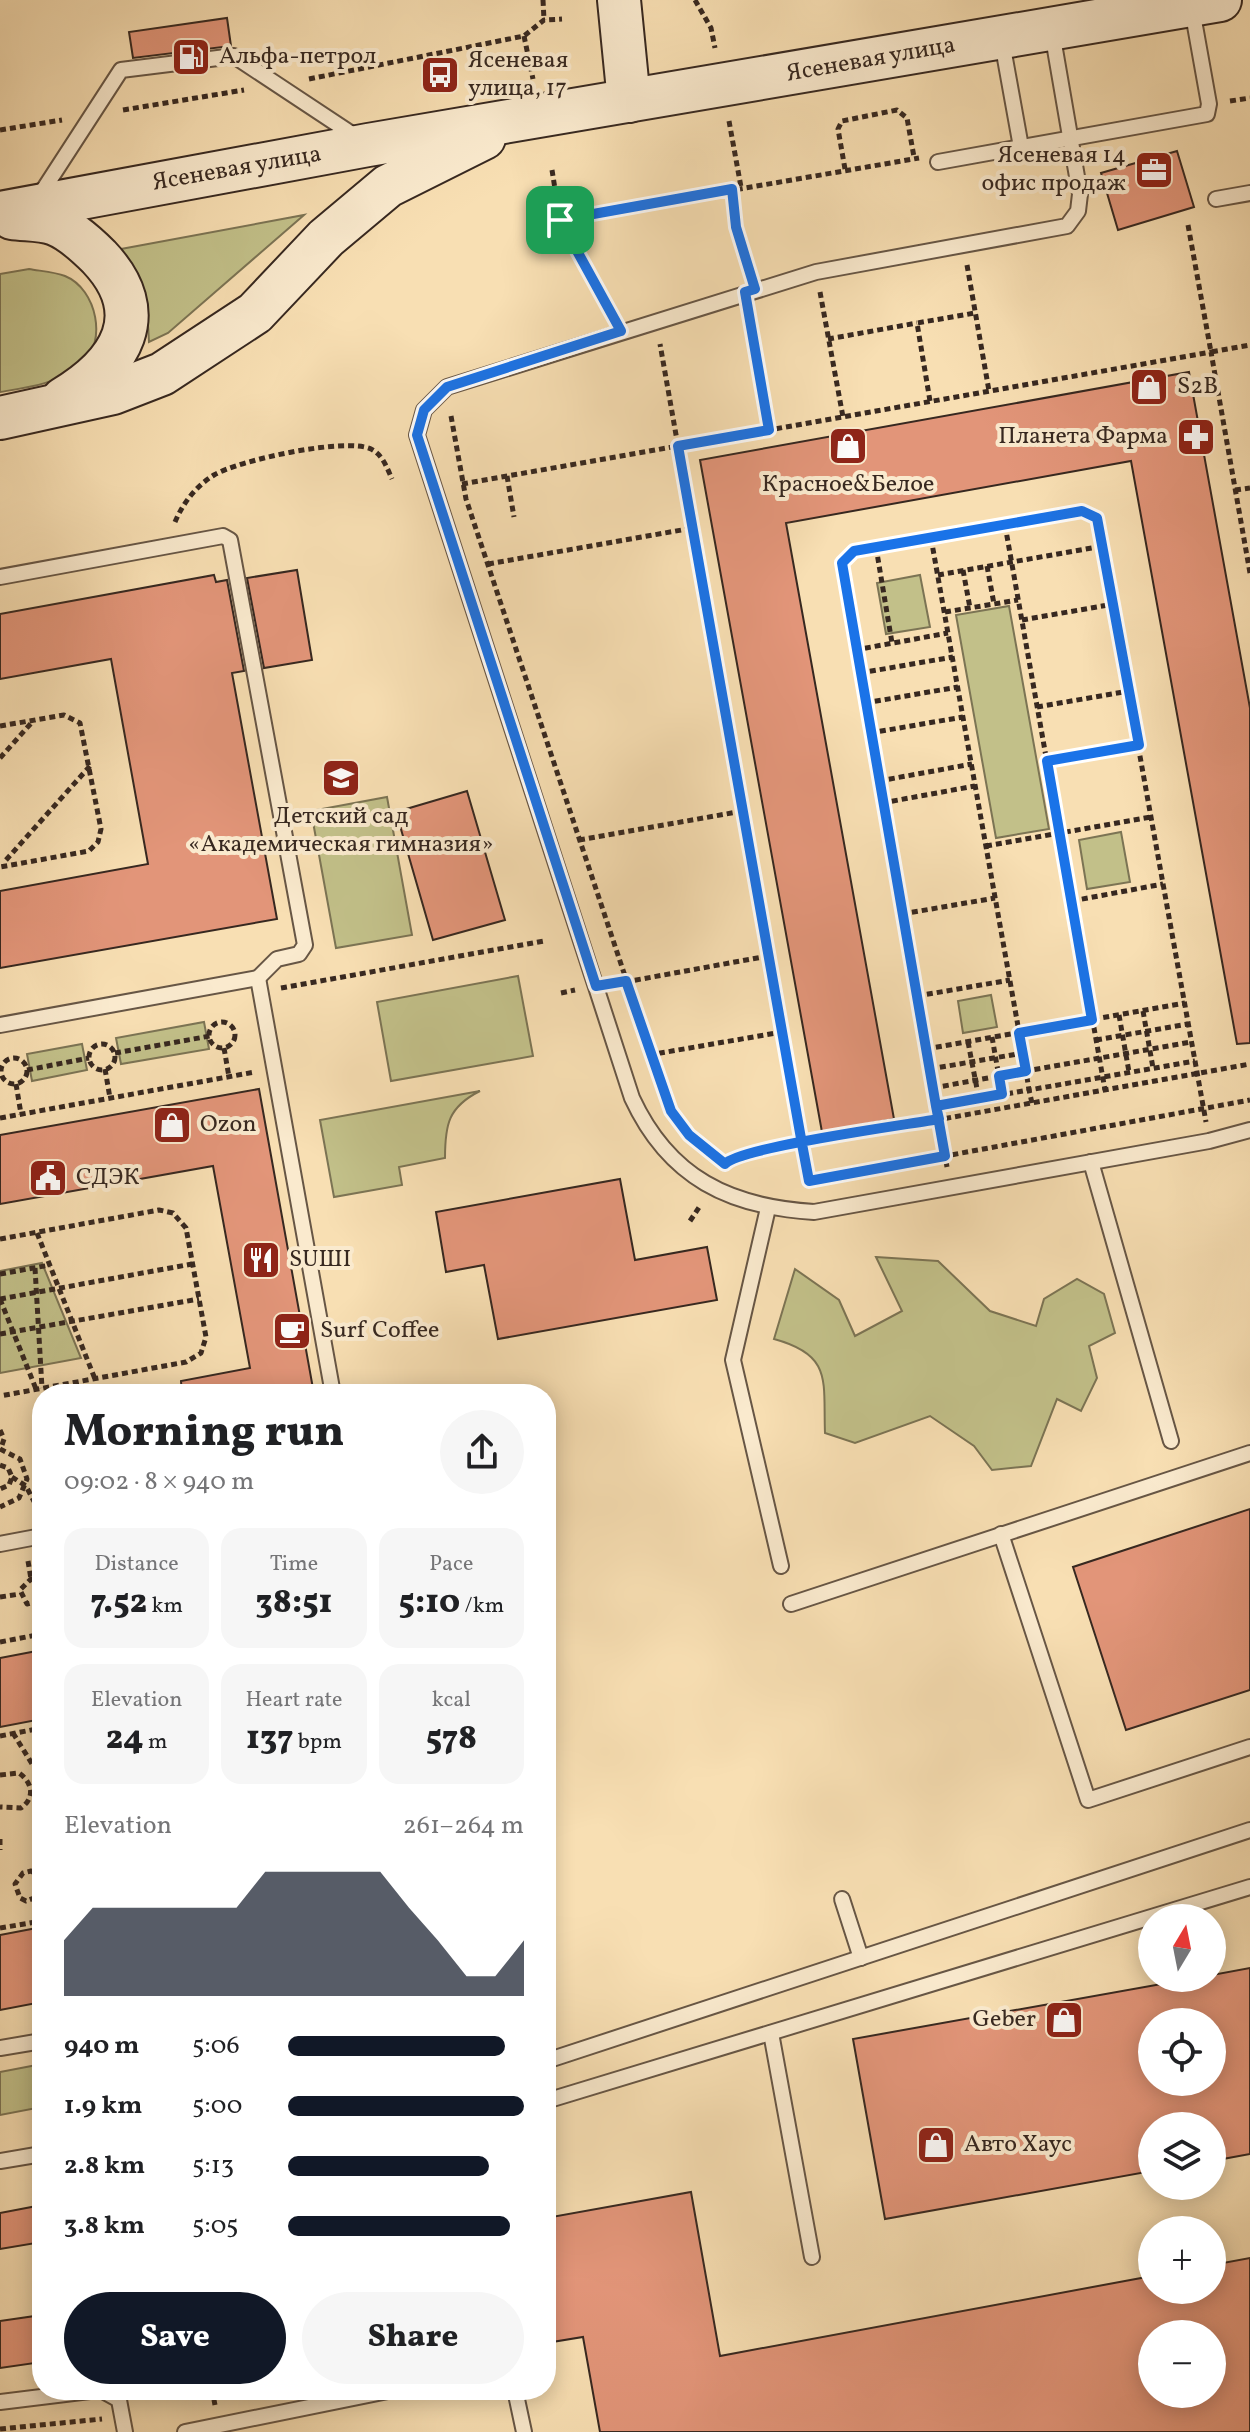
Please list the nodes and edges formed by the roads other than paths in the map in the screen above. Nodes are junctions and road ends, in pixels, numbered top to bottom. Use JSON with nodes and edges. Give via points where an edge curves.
{"nodes":[{"id":1,"x":619,"y":0,"type":"edge"},
{"id":2,"x":1206,"y":2,"type":"edge"},
{"id":3,"x":1115,"y":9,"type":"edge"},
{"id":4,"x":1051,"y":29,"type":"junction"},
{"id":5,"x":1001,"y":37,"type":"junction"},
{"id":6,"x":528,"y":101,"type":"junction"},
{"id":7,"x":629,"y":101,"type":"junction"},
{"id":8,"x":1071,"y":138,"type":"junction"},
{"id":9,"x":368,"y":145,"type":"junction"},
{"id":10,"x":1021,"y":147,"type":"junction"},
{"id":11,"x":938,"y":162,"type":"road end"},
{"id":12,"x":1250,"y":193,"type":"edge"},
{"id":13,"x":1216,"y":199,"type":"dead end"},
{"id":14,"x":11,"y":212,"type":"edge"},
{"id":15,"x":45,"y":410,"type":"junction"},
{"id":16,"x":0,"y":418,"type":"edge"},
{"id":17,"x":0,"y":577,"type":"edge"},
{"id":18,"x":259,"y":985,"type":"junction"},
{"id":19,"x":0,"y":1025,"type":"edge"},
{"id":20,"x":1250,"y":1130,"type":"edge"},
{"id":21,"x":1091,"y":1162,"type":"junction"},
{"id":22,"x":768,"y":1208,"type":"junction"},
{"id":23,"x":331,"y":1384,"type":"edge"},
{"id":24,"x":1171,"y":1441,"type":"dead end"},
{"id":25,"x":1250,"y":1453,"type":"edge"},
{"id":26,"x":1001,"y":1534,"type":"junction"},
{"id":27,"x":32,"y":1538,"type":"edge"},
{"id":28,"x":0,"y":1544,"type":"edge"},
{"id":29,"x":781,"y":1566,"type":"dead end"},
{"id":30,"x":791,"y":1604,"type":"dead end"},
{"id":31,"x":1250,"y":1747,"type":"edge"},
{"id":32,"x":1250,"y":1830,"type":"edge"},
{"id":33,"x":1250,"y":1887,"type":"edge"},
{"id":34,"x":842,"y":1899,"type":"dead end"},
{"id":35,"x":861,"y":1958,"type":"junction"},
{"id":36,"x":771,"y":2033,"type":"junction"},
{"id":37,"x":32,"y":2043,"type":"edge"},
{"id":38,"x":0,"y":2048,"type":"edge"},
{"id":39,"x":556,"y":2058,"type":"edge"},
{"id":40,"x":556,"y":2098,"type":"edge"},
{"id":41,"x":32,"y":2156,"type":"edge"},
{"id":42,"x":0,"y":2161,"type":"edge"},
{"id":43,"x":812,"y":2257,"type":"dead end"},
{"id":44,"x":32,"y":2398,"type":"edge"},
{"id":45,"x":119,"y":2400,"type":"edge"},
{"id":46,"x":343,"y":2400,"type":"edge"},
{"id":47,"x":517,"y":2400,"type":"edge"},
{"id":48,"x":0,"y":2402,"type":"edge"},
{"id":49,"x":125,"y":2432,"type":"edge"},
{"id":50,"x":185,"y":2432,"type":"edge"},
{"id":51,"x":524,"y":2432,"type":"edge"}],
"edges":[{"from":1,"to":7,"type":"main road"},
{"from":2,"to":3,"type":"main road","name":"Ясеневая улица"},
{"from":2,"to":8,"type":"lane","via":[[1207,114]]},
{"from":3,"to":4,"type":"main road","name":"Ясеневая улица"},
{"from":4,"to":5,"type":"main road","name":"Ясеневая улица"},
{"from":4,"to":8,"type":"lane"},
{"from":5,"to":7,"type":"main road","name":"Ясеневая улица"},
{"from":5,"to":10,"type":"lane"},
{"from":6,"to":7,"type":"main road","name":"Ясеневая улица"},
{"from":6,"to":9,"type":"main road","name":"Ясеневая улица"},
{"from":6,"to":15,"type":"main road","name":"Ясеневая улица","via":[[388,186],[326,238],[255,313],[162,374]]},
{"from":8,"to":10,"type":"lane"},
{"from":8,"to":22,"type":"lane","via":[[1080,194],[1078,211],[1067,226],[816,272],[447,387],[424,410],[417,435],[643,1121],[673,1158],[711,1188]]},
{"from":9,"to":14,"type":"main road","name":"Ясеневая улица"},
{"from":9,"to":14,"type":"lane","via":[[234,56],[121,70]]},
{"from":10,"to":11,"type":"lane"},
{"from":12,"to":13,"type":"lane"},
{"from":14,"to":15,"type":"main road","via":[[55,224],[91,249],[118,278],[129,324],[117,353],[91,382]]},
{"from":15,"to":16,"type":"main road","name":"Ясеневая улица"},
{"from":17,"to":18,"type":"lane","via":[[223,536],[232,545],[305,945],[299,954],[273,961]]},
{"from":18,"to":19,"type":"lane"},
{"from":18,"to":23,"type":"lane"},
{"from":20,"to":21,"type":"lane"},
{"from":21,"to":22,"type":"lane","via":[[814,1212]]},
{"from":21,"to":24,"type":"lane"},
{"from":22,"to":29,"type":"lane","via":[[733,1360]]},
{"from":25,"to":26,"type":"lane"},
{"from":26,"to":30,"type":"lane"},
{"from":26,"to":31,"type":"lane","via":[[1088,1800]]},
{"from":27,"to":28,"type":"lane"},
{"from":32,"to":35,"type":"lane"},
{"from":33,"to":36,"type":"lane"},
{"from":34,"to":35,"type":"lane"},
{"from":35,"to":39,"type":"lane"},
{"from":36,"to":40,"type":"lane"},
{"from":36,"to":43,"type":"lane"},
{"from":37,"to":38,"type":"lane"},
{"from":41,"to":42,"type":"lane"},
{"from":44,"to":48,"type":"lane"},
{"from":45,"to":49,"type":"lane"},
{"from":46,"to":50,"type":"lane"},
{"from":47,"to":51,"type":"lane"}]}
